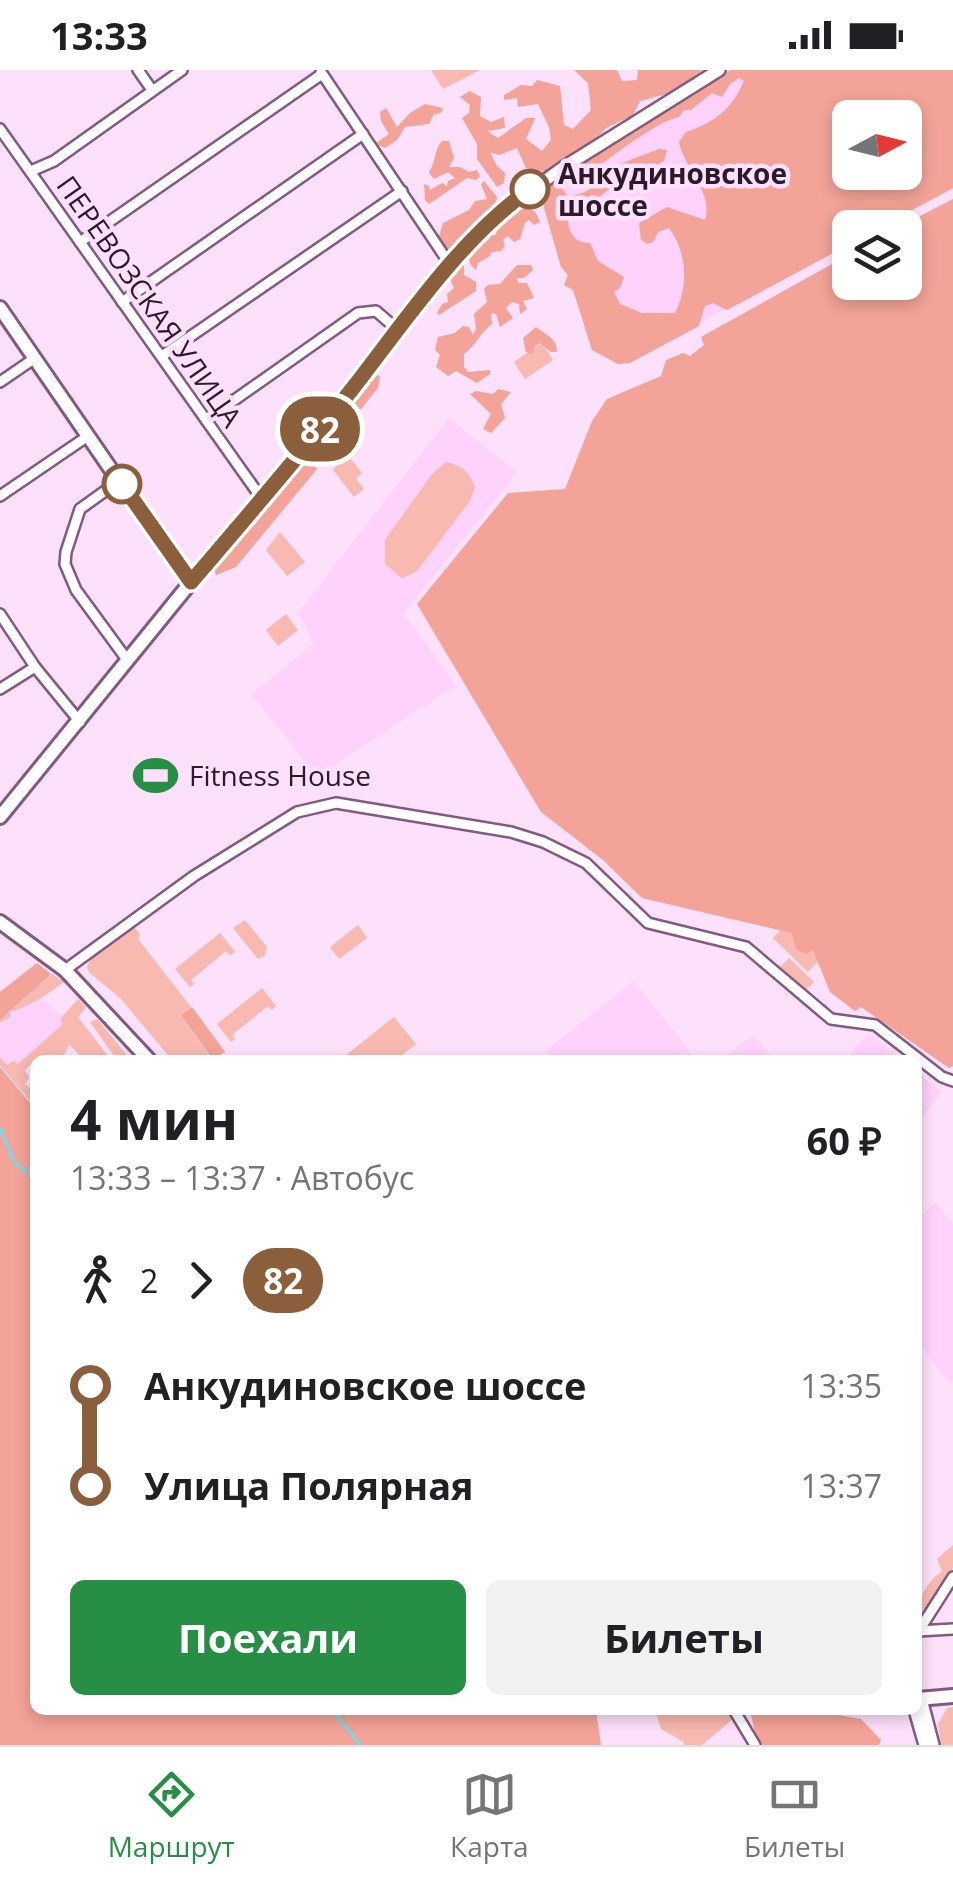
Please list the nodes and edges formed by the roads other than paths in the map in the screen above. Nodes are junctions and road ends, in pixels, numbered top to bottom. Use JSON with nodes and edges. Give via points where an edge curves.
{"nodes":[{"id":1,"x":138,"y":70,"type":"edge"},
{"id":2,"x":182,"y":70,"type":"edge"},
{"id":3,"x":719,"y":70,"type":"edge"},
{"id":4,"x":321,"y":72,"type":"edge"},
{"id":5,"x":152,"y":90,"type":"junction"},
{"id":6,"x":0,"y":129,"type":"edge"},
{"id":7,"x":363,"y":134,"type":"junction"},
{"id":8,"x":30,"y":171,"type":"junction"},
{"id":9,"x":402,"y":191,"type":"junction"},
{"id":10,"x":80,"y":242,"type":"junction"},
{"id":11,"x":451,"y":266,"type":"junction"},
{"id":12,"x":122,"y":302,"type":"junction"},
{"id":13,"x":0,"y":308,"type":"edge"},
{"id":14,"x":398,"y":330,"type":"junction"},
{"id":15,"x":162,"y":356,"type":"junction"},
{"id":16,"x":34,"y":358,"type":"junction"},
{"id":17,"x":0,"y":382,"type":"edge"},
{"id":18,"x":206,"y":420,"type":"junction"},
{"id":19,"x":88,"y":436,"type":"junction"},
{"id":20,"x":120,"y":481,"type":"junction"},
{"id":21,"x":0,"y":496,"type":"edge"},
{"id":22,"x":262,"y":499,"type":"junction"},
{"id":23,"x":191,"y":582,"type":"junction"},
{"id":24,"x":0,"y":614,"type":"edge"},
{"id":25,"x":128,"y":662,"type":"junction"},
{"id":26,"x":36,"y":668,"type":"junction"},
{"id":27,"x":0,"y":689,"type":"edge"},
{"id":28,"x":80,"y":722,"type":"junction"},
{"id":29,"x":0,"y":817,"type":"edge"},
{"id":30,"x":0,"y":922,"type":"edge"},
{"id":31,"x":65,"y":970,"type":"junction"},
{"id":32,"x":143,"y":1055,"type":"edge"},
{"id":33,"x":914,"y":1055,"type":"edge"},
{"id":34,"x":922,"y":1061,"type":"edge"},
{"id":35,"x":953,"y":1081,"type":"edge"},
{"id":36,"x":953,"y":1577,"type":"edge"},
{"id":37,"x":922,"y":1625,"type":"edge"},
{"id":38,"x":953,"y":1629,"type":"edge"},
{"id":39,"x":922,"y":1631,"type":"edge"},
{"id":40,"x":953,"y":1696,"type":"edge"},
{"id":41,"x":922,"y":1702,"type":"edge"},
{"id":42,"x":922,"y":1714,"type":"edge"},
{"id":43,"x":737,"y":1715,"type":"edge"},
{"id":44,"x":920,"y":1715,"type":"edge"},
{"id":45,"x":755,"y":1745,"type":"edge"},
{"id":46,"x":925,"y":1745,"type":"edge"},
{"id":47,"x":934,"y":1745,"type":"edge"}],
"edges":[{"from":1,"to":5,"type":"street"},
{"from":2,"to":5,"type":"street"},
{"from":3,"to":11,"type":"street","via":[[525,192]]},
{"from":4,"to":7,"type":"street"},
{"from":4,"to":10,"type":"street"},
{"from":5,"to":8,"type":"street"},
{"from":6,"to":8,"type":"street","name":"ПЕРЕВОЗСКАЯ УЛИЦА"},
{"from":7,"to":9,"type":"street"},
{"from":7,"to":12,"type":"street"},
{"from":8,"to":10,"type":"street","name":"ПЕРЕВОЗСКАЯ УЛИЦА"},
{"from":9,"to":11,"type":"street"},
{"from":9,"to":15,"type":"street"},
{"from":10,"to":12,"type":"street","name":"ПЕРЕВОЗСКАЯ УЛИЦА"},
{"from":11,"to":14,"type":"street"},
{"from":12,"to":15,"type":"street","name":"ПЕРЕВОЗСКАЯ УЛИЦА"},
{"from":13,"to":16,"type":"main road"},
{"from":14,"to":18,"type":"street","via":[[376,311],[358,313]]},
{"from":14,"to":22,"type":"street"},
{"from":15,"to":18,"type":"street","name":"ПЕРЕВОЗСКАЯ УЛИЦА"},
{"from":16,"to":17,"type":"street"},
{"from":16,"to":19,"type":"main road"},
{"from":18,"to":22,"type":"street","name":"ПЕРЕВОЗСКАЯ УЛИЦА"},
{"from":19,"to":20,"type":"main road"},
{"from":19,"to":21,"type":"street"},
{"from":20,"to":23,"type":"main road"},
{"from":20,"to":25,"type":"street","via":[[80,510],[65,564]]},
{"from":22,"to":23,"type":"street"},
{"from":23,"to":25,"type":"main road"},
{"from":24,"to":26,"type":"street"},
{"from":25,"to":28,"type":"main road"},
{"from":26,"to":27,"type":"street"},
{"from":26,"to":28,"type":"street"},
{"from":28,"to":29,"type":"main road"},
{"from":30,"to":31,"type":"main road"},
{"from":31,"to":32,"type":"main road"},
{"from":31,"to":33,"type":"street","via":[[194,876],[297,812],[336,803],[543,842],[586,863],[648,923],[746,947],[832,1019],[875,1026]]},
{"from":34,"to":35,"type":"street"},
{"from":36,"to":37,"type":"street"},
{"from":38,"to":39,"type":"street"},
{"from":40,"to":41,"type":"main road"},
{"from":42,"to":47,"type":"street"},
{"from":43,"to":45,"type":"street"},
{"from":44,"to":46,"type":"street"}]}
